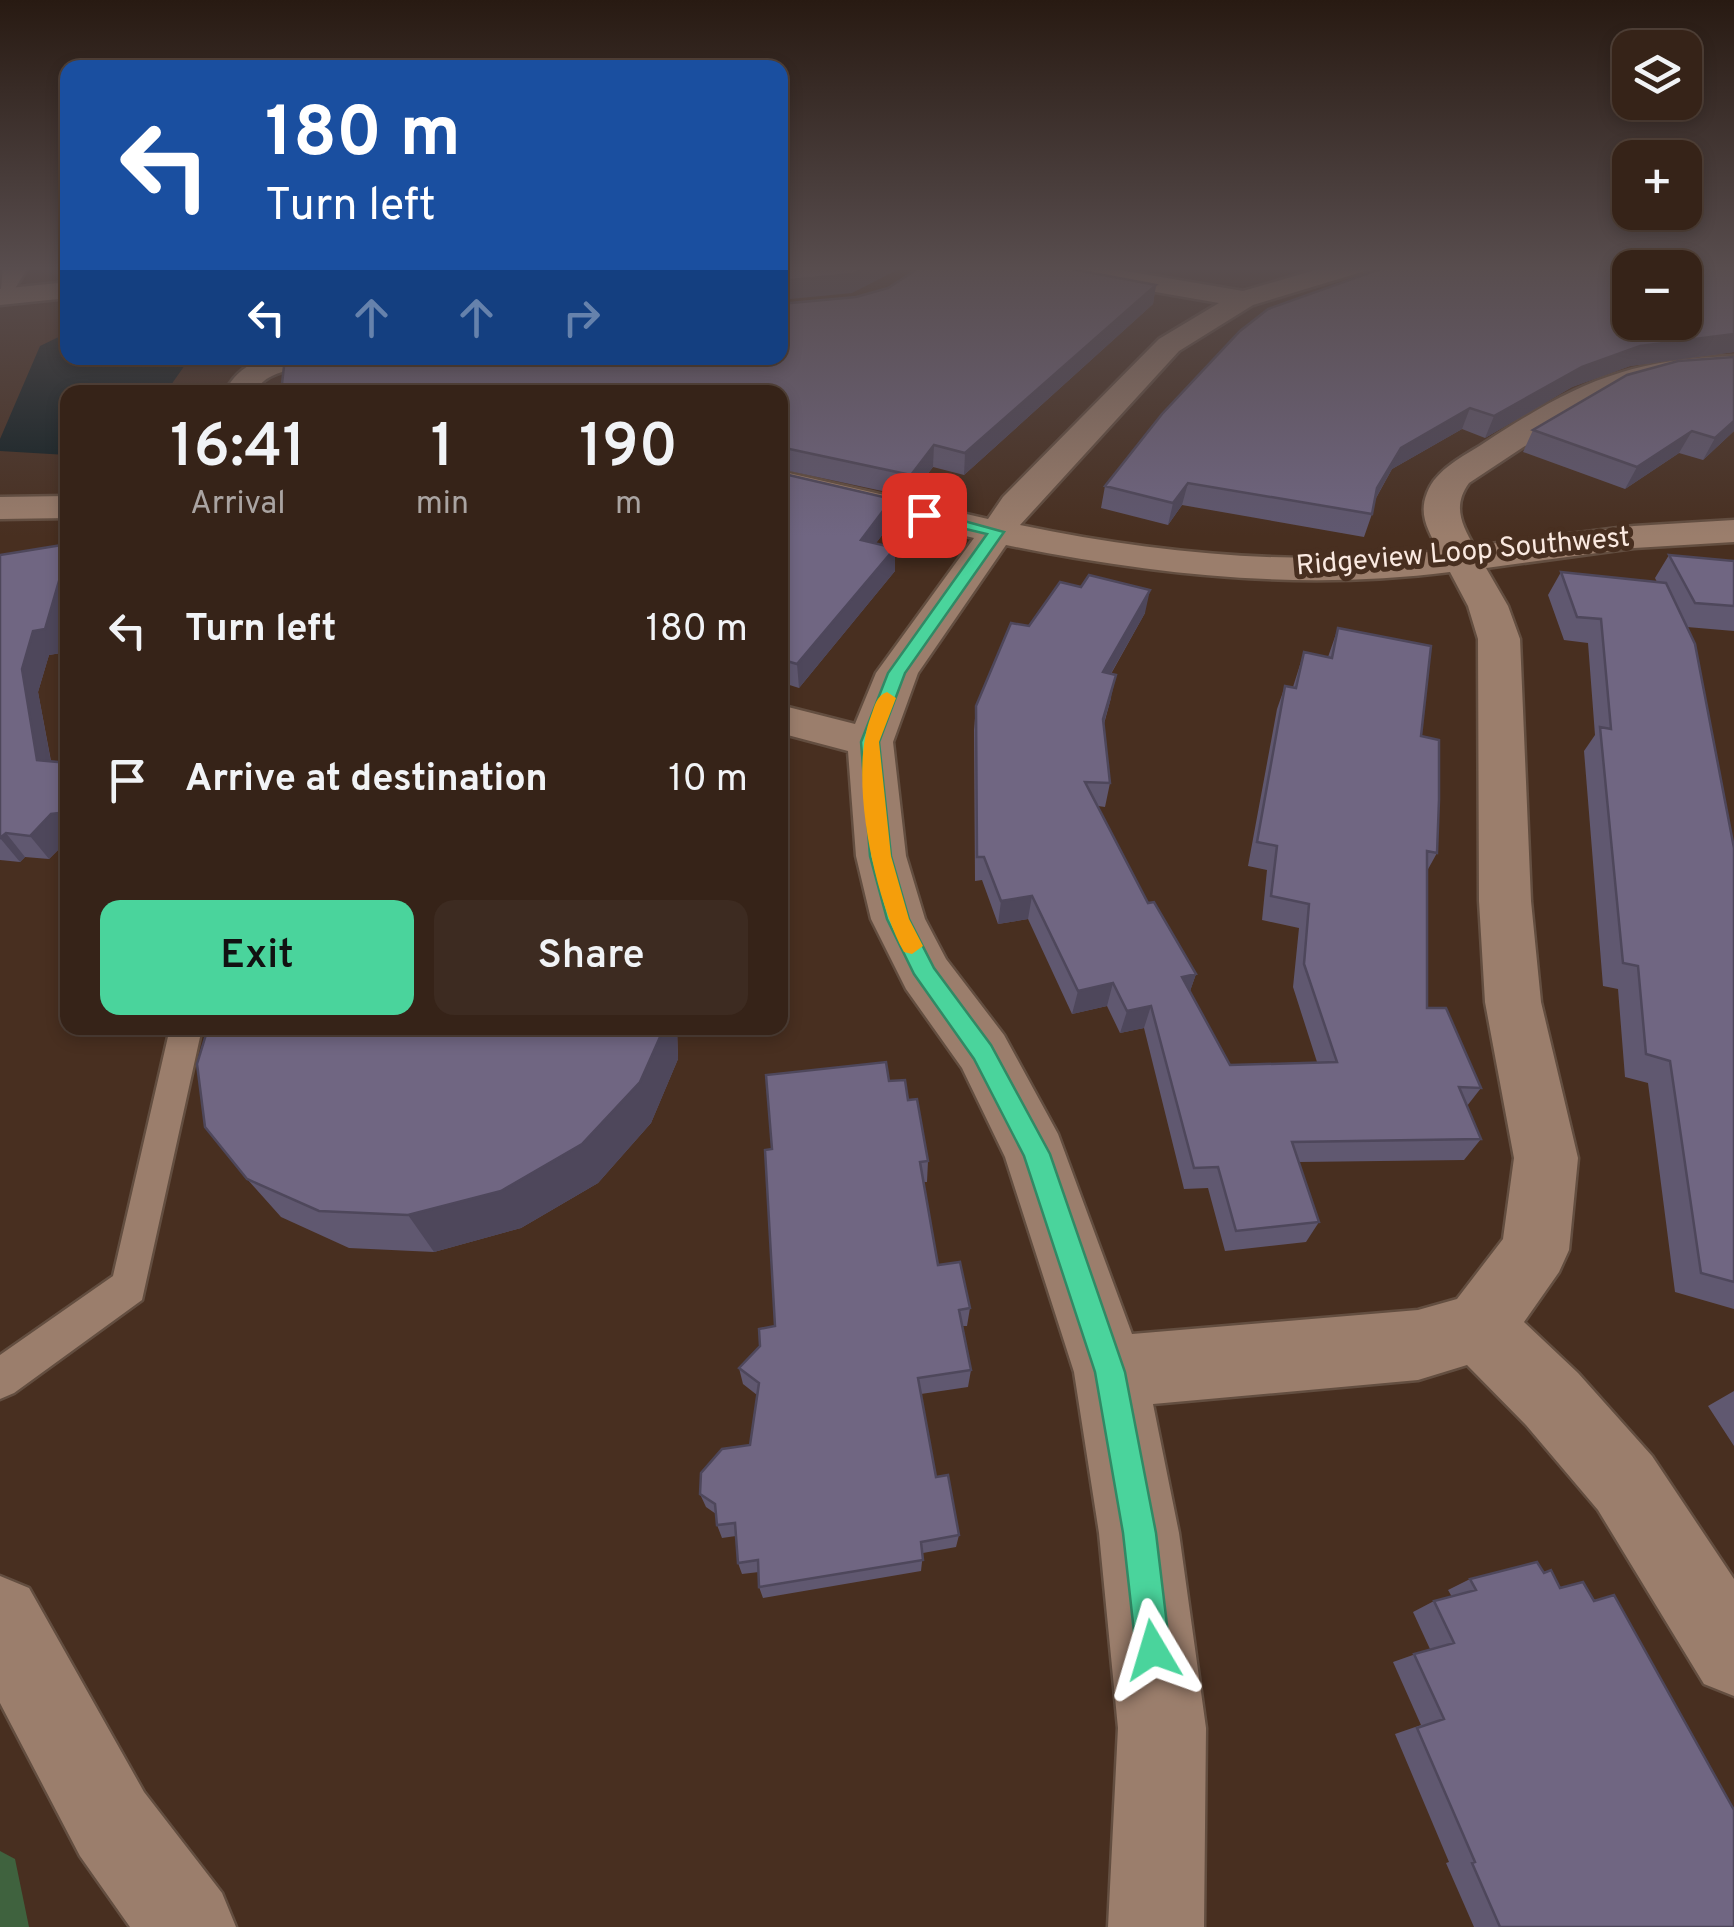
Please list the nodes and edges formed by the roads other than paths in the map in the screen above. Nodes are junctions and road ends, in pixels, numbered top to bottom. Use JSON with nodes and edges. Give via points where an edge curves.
{"nodes":[{"id":1,"x":1159,"y":356,"type":"edge"},
{"id":2,"x":298,"y":365,"type":"edge"},
{"id":3,"x":1734,"y":365,"type":"edge"},
{"id":4,"x":244,"y":385,"type":"edge"},
{"id":5,"x":788,"y":483,"type":"edge"},
{"id":6,"x":60,"y":507,"type":"edge"},
{"id":7,"x":0,"y":508,"type":"edge"},
{"id":8,"x":1734,"y":531,"type":"edge"},
{"id":9,"x":996,"y":532,"type":"junction"},
{"id":10,"x":1460,"y":558,"type":"junction"},
{"id":11,"x":788,"y":720,"type":"edge"},
{"id":12,"x":870,"y":742,"type":"junction"},
{"id":13,"x":184,"y":1035,"type":"edge"},
{"id":14,"x":1479,"y":1327,"type":"junction"},
{"id":15,"x":1110,"y":1372,"type":"junction"},
{"id":16,"x":0,"y":1378,"type":"edge"},
{"id":17,"x":0,"y":1617,"type":"edge"},
{"id":18,"x":1734,"y":1654,"type":"edge"},
{"id":19,"x":188,"y":1927,"type":"edge"},
{"id":20,"x":1156,"y":1927,"type":"edge"}],
"edges":[{"from":1,"to":9,"type":"street"},
{"from":2,"to":4,"type":"street","via":[[264,370]]},
{"from":3,"to":10,"type":"street","via":[[1625,378],[1457,476],[1444,493],[1441,520]]},
{"from":5,"to":9,"type":"street","name":"Ridgeview Loop Southwest"},
{"from":6,"to":7,"type":"street"},
{"from":8,"to":10,"type":"street","name":"Ridgeview Loop Southwest"},
{"from":9,"to":10,"type":"street","name":"Ridgeview Loop Southwest","via":[[1137,559],[1229,568],[1335,570]]},
{"from":9,"to":12,"type":"street","via":[[896,673]]},
{"from":10,"to":14,"type":"street","via":[[1499,638],[1512,1002],[1546,1158],[1536,1250]]},
{"from":11,"to":12,"type":"street"},
{"from":12,"to":15,"type":"street","via":[[881,856],[898,919],[926,974],[983,1052],[1036,1154]]},
{"from":13,"to":16,"type":"lane","via":[[129,1288]]},
{"from":14,"to":15,"type":"street","via":[[1418,1345]]},
{"from":14,"to":18,"type":"street","via":[[1625,1483]]},
{"from":15,"to":20,"type":"street","via":[[1140,1533],[1162,1728]]},
{"from":17,"to":19,"type":"street","via":[[112,1824]]}]}
